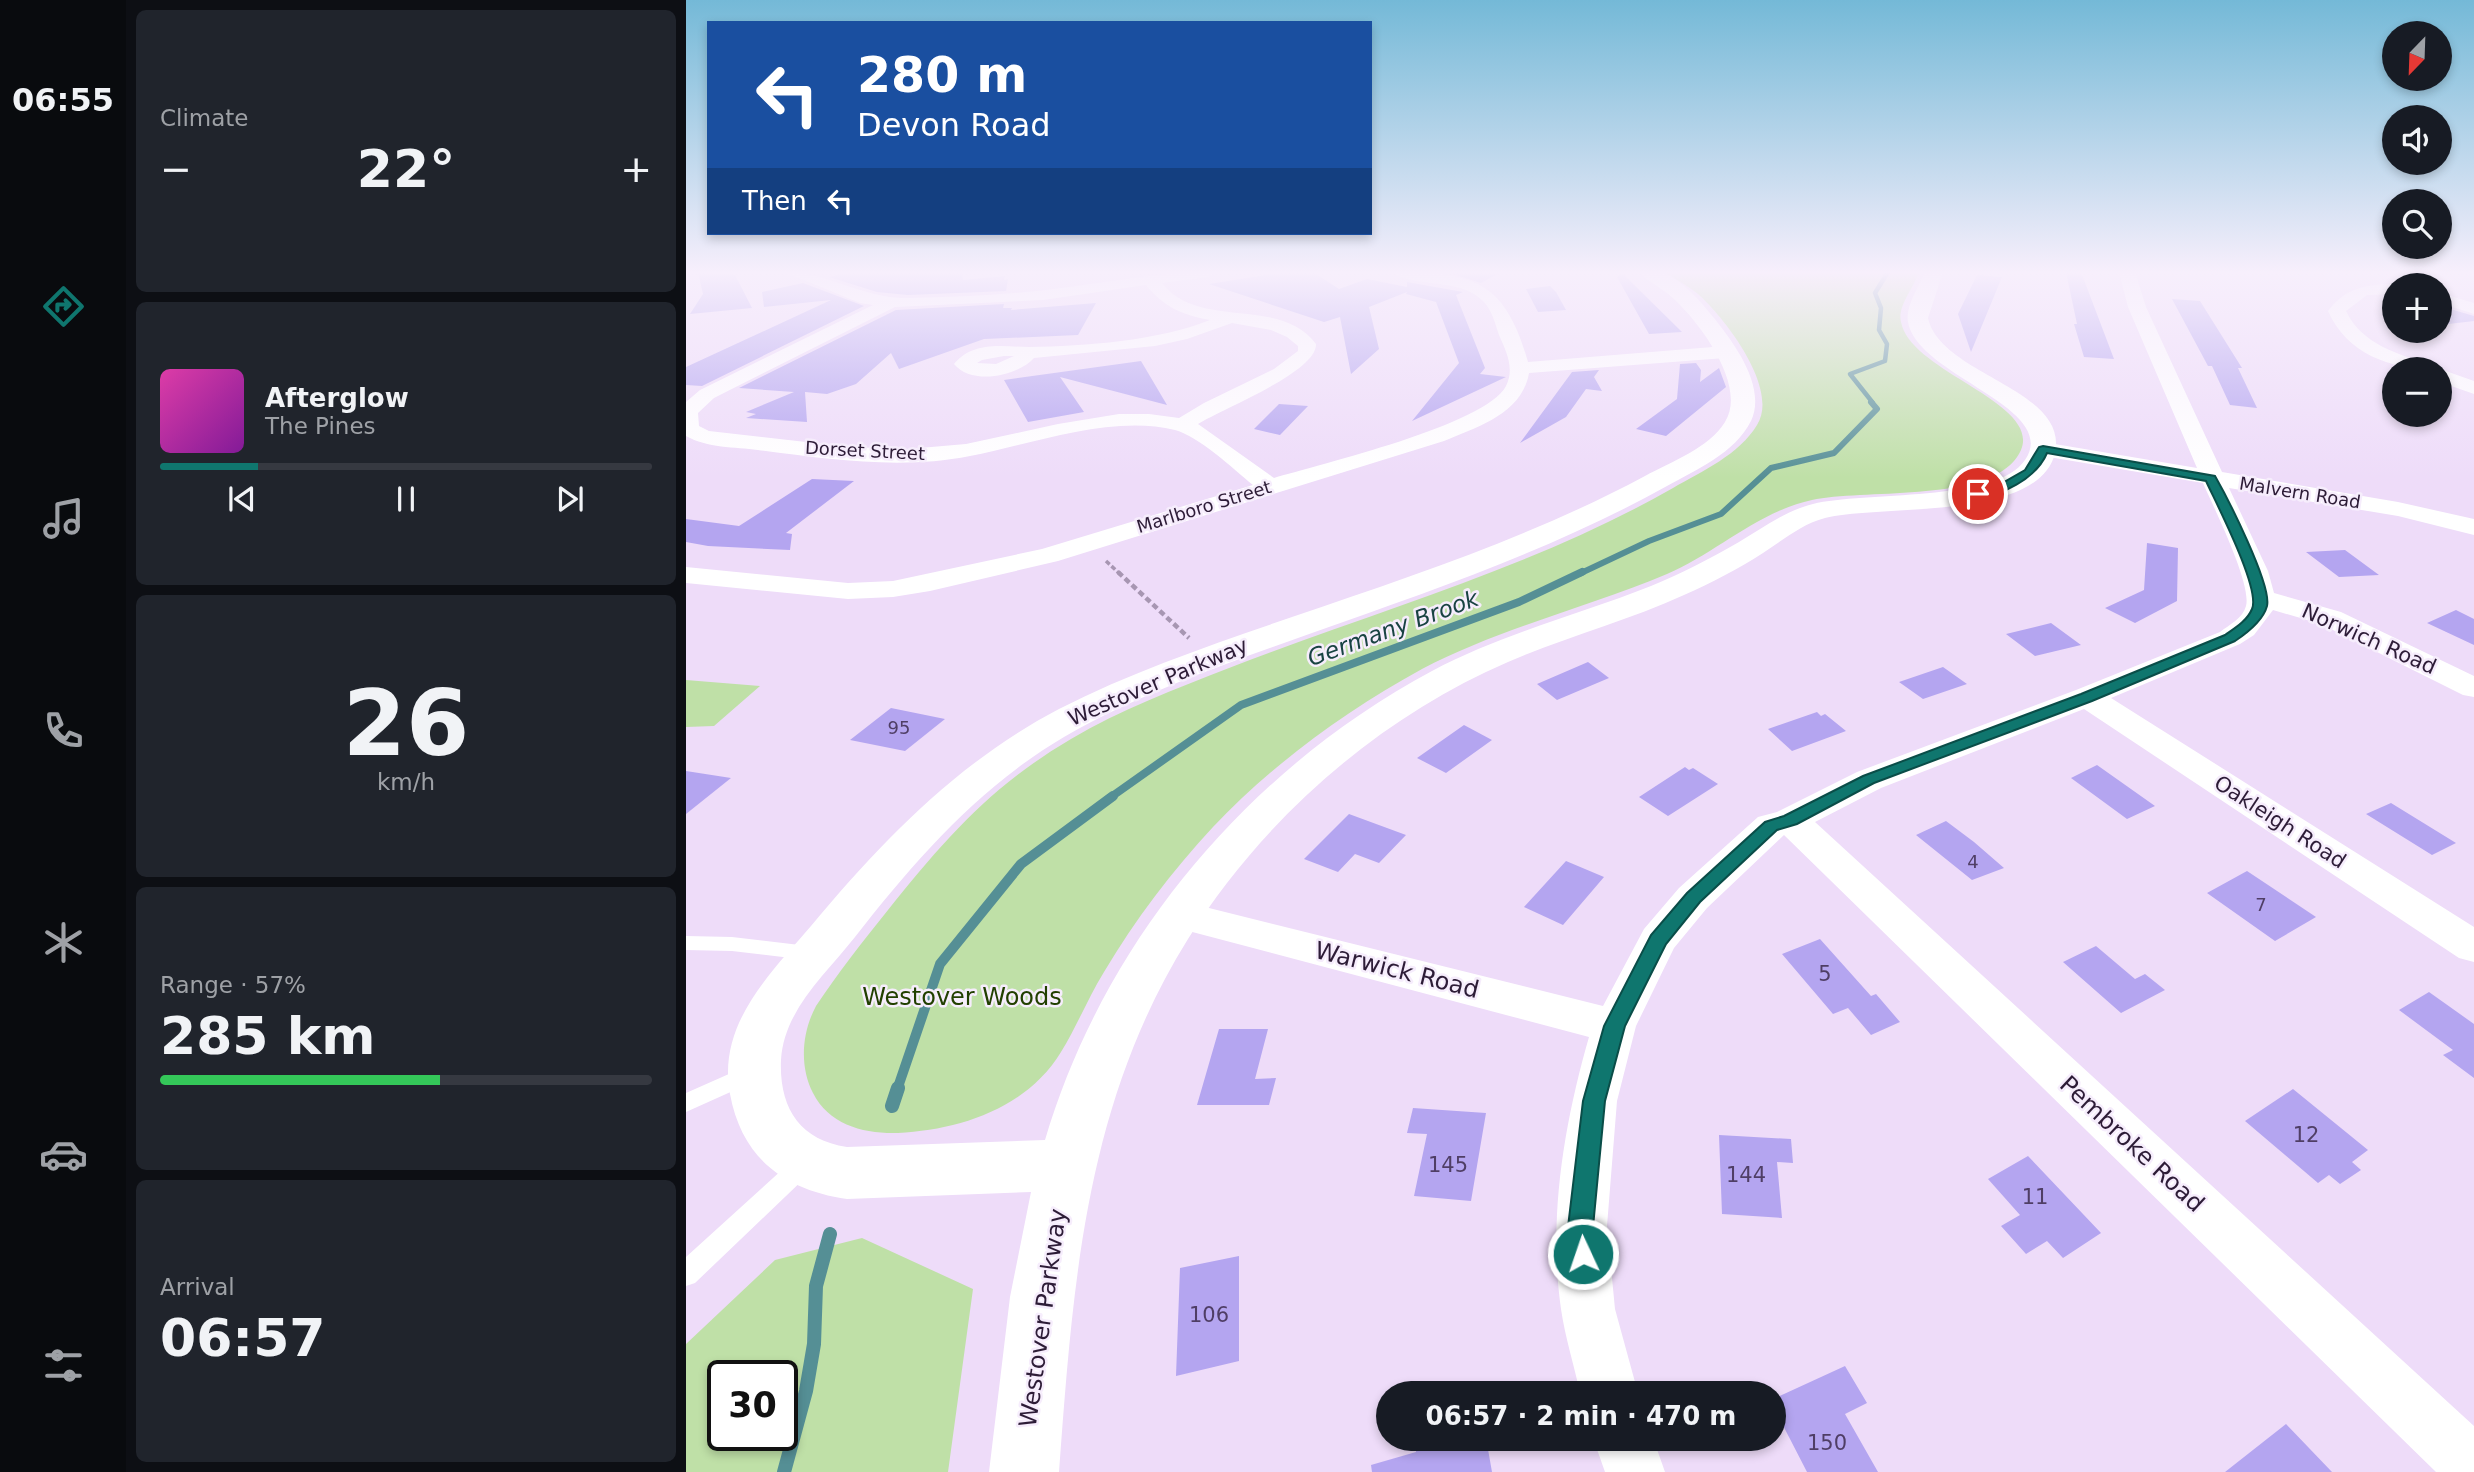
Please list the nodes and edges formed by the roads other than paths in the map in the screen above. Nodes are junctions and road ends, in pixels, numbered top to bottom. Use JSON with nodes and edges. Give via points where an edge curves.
{"nodes":[{"id":1,"x":814,"y":341,"type":"edge"},
{"id":2,"x":1164,"y":341,"type":"edge"},
{"id":3,"x":1304,"y":341,"type":"edge"},
{"id":4,"x":1510,"y":341,"type":"edge"},
{"id":5,"x":1717,"y":341,"type":"edge"},
{"id":6,"x":1928,"y":341,"type":"edge"},
{"id":7,"x":2152,"y":341,"type":"edge"},
{"id":8,"x":2362,"y":341,"type":"edge"},
{"id":9,"x":1725,"y":352,"type":"junction"},
{"id":10,"x":1024,"y":353,"type":"dead end"},
{"id":11,"x":2393,"y":357,"type":"edge"},
{"id":12,"x":1520,"y":368,"type":"junction"},
{"id":13,"x":2452,"y":380,"type":"edge"},
{"id":14,"x":2474,"y":388,"type":"edge"},
{"id":15,"x":1182,"y":425,"type":"junction"},
{"id":16,"x":2043,"y":449,"type":"junction"},
{"id":17,"x":2211,"y":478,"type":"junction"},
{"id":18,"x":1270,"y":486,"type":"junction"},
{"id":19,"x":2474,"y":527,"type":"edge"},
{"id":20,"x":686,"y":575,"type":"edge"},
{"id":21,"x":2261,"y":598,"type":"junction"},
{"id":22,"x":2474,"y":688,"type":"edge"},
{"id":23,"x":2087,"y":697,"type":"junction"},
{"id":24,"x":1790,"y":820,"type":"junction"},
{"id":25,"x":1181,"y":915,"type":"junction"},
{"id":26,"x":686,"y":943,"type":"edge"},
{"id":27,"x":2474,"y":947,"type":"edge"},
{"id":28,"x":814,"y":954,"type":"junction"},
{"id":29,"x":1614,"y":1026,"type":"junction"},
{"id":30,"x":755,"y":1072,"type":"junction"},
{"id":31,"x":686,"y":1103,"type":"edge"},
{"id":32,"x":806,"y":1163,"type":"junction"},
{"id":33,"x":1066,"y":1164,"type":"junction"},
{"id":34,"x":686,"y":1274,"type":"edge"},
{"id":35,"x":1606,"y":1381,"type":"edge"},
{"id":36,"x":1628,"y":1451,"type":"edge"},
{"id":37,"x":2474,"y":1467,"type":"edge"},
{"id":38,"x":1024,"y":1472,"type":"edge"},
{"id":39,"x":1635,"y":1472,"type":"edge"}],
"edges":[{"from":1,"to":15,"type":"street","name":"Dorset Street","via":[[707,394],[687,412],[689,429],[704,437],[909,455],[972,449],[1114,423]]},
{"from":2,"to":10,"type":"street"},
{"from":3,"to":15,"type":"street","via":[[1307,351],[1281,373]]},
{"from":4,"to":12,"type":"street"},
{"from":5,"to":9,"type":"street","name":"Westover Parkway"},
{"from":6,"to":16,"type":"street","via":[[1950,363],[2032,414],[2042,429]]},
{"from":7,"to":17,"type":"street"},
{"from":8,"to":11,"type":"street"},
{"from":9,"to":12,"type":"street"},
{"from":9,"to":28,"type":"street","name":"Westover Parkway","via":[[1743,389],[1742,414],[1723,438],[1690,462],[1597,513],[1522,547],[1210,658],[1076,715],[973,782],[912,837]]},
{"from":12,"to":18,"type":"street","name":"Marlboro Street","via":[[1511,395],[1464,424]]},
{"from":13,"to":14,"type":"street"},
{"from":15,"to":18,"type":"street","name":"Dorset Street"},
{"from":16,"to":17,"type":"street","name":"Malvern Road"},
{"from":16,"to":25,"type":"street","name":"Westover Parkway","via":[[2029,472],[1994,489],[1943,500],[1844,506],[1806,515],[1685,583],[1448,677],[1370,724],[1293,785],[1235,845]]},
{"from":17,"to":19,"type":"street","name":"Malvern Road","via":[[2398,509]]},
{"from":17,"to":21,"type":"street","via":[[2254,571]]},
{"from":18,"to":20,"type":"street","name":"Marlboro Street","via":[[1049,555],[893,589],[849,590]]},
{"from":21,"to":22,"type":"street","name":"Norwich Road","via":[[2331,618]]},
{"from":21,"to":23,"type":"street","via":[[2255,617],[2230,638]]},
{"from":23,"to":24,"type":"street","via":[[1868,780]]},
{"from":23,"to":27,"type":"street","name":"Oakleigh Road"},
{"from":24,"to":29,"type":"street","via":[[1771,826],[1693,898],[1658,940]]},
{"from":24,"to":37,"type":"street","name":"Pembroke Road"},
{"from":25,"to":29,"type":"street","name":"Warwick Road"},
{"from":25,"to":33,"type":"street","name":"Westover Parkway","via":[[1143,974],[1108,1043]]},
{"from":26,"to":28,"type":"lane"},
{"from":28,"to":30,"type":"street","name":"Westover Parkway","via":[[761,1028]]},
{"from":29,"to":35,"type":"street","via":[[1594,1101],[1581,1227],[1588,1309]]},
{"from":30,"to":31,"type":"lane"},
{"from":30,"to":32,"type":"street","name":"Westover Parkway","via":[[757,1098],[775,1139]]},
{"from":32,"to":33,"type":"street","name":"Westover Parkway","via":[[865,1173]]},
{"from":32,"to":34,"type":"lane"},
{"from":33,"to":38,"type":"street","name":"Westover Parkway","via":[[1040,1310]]},
{"from":36,"to":39,"type":"street"}]}
